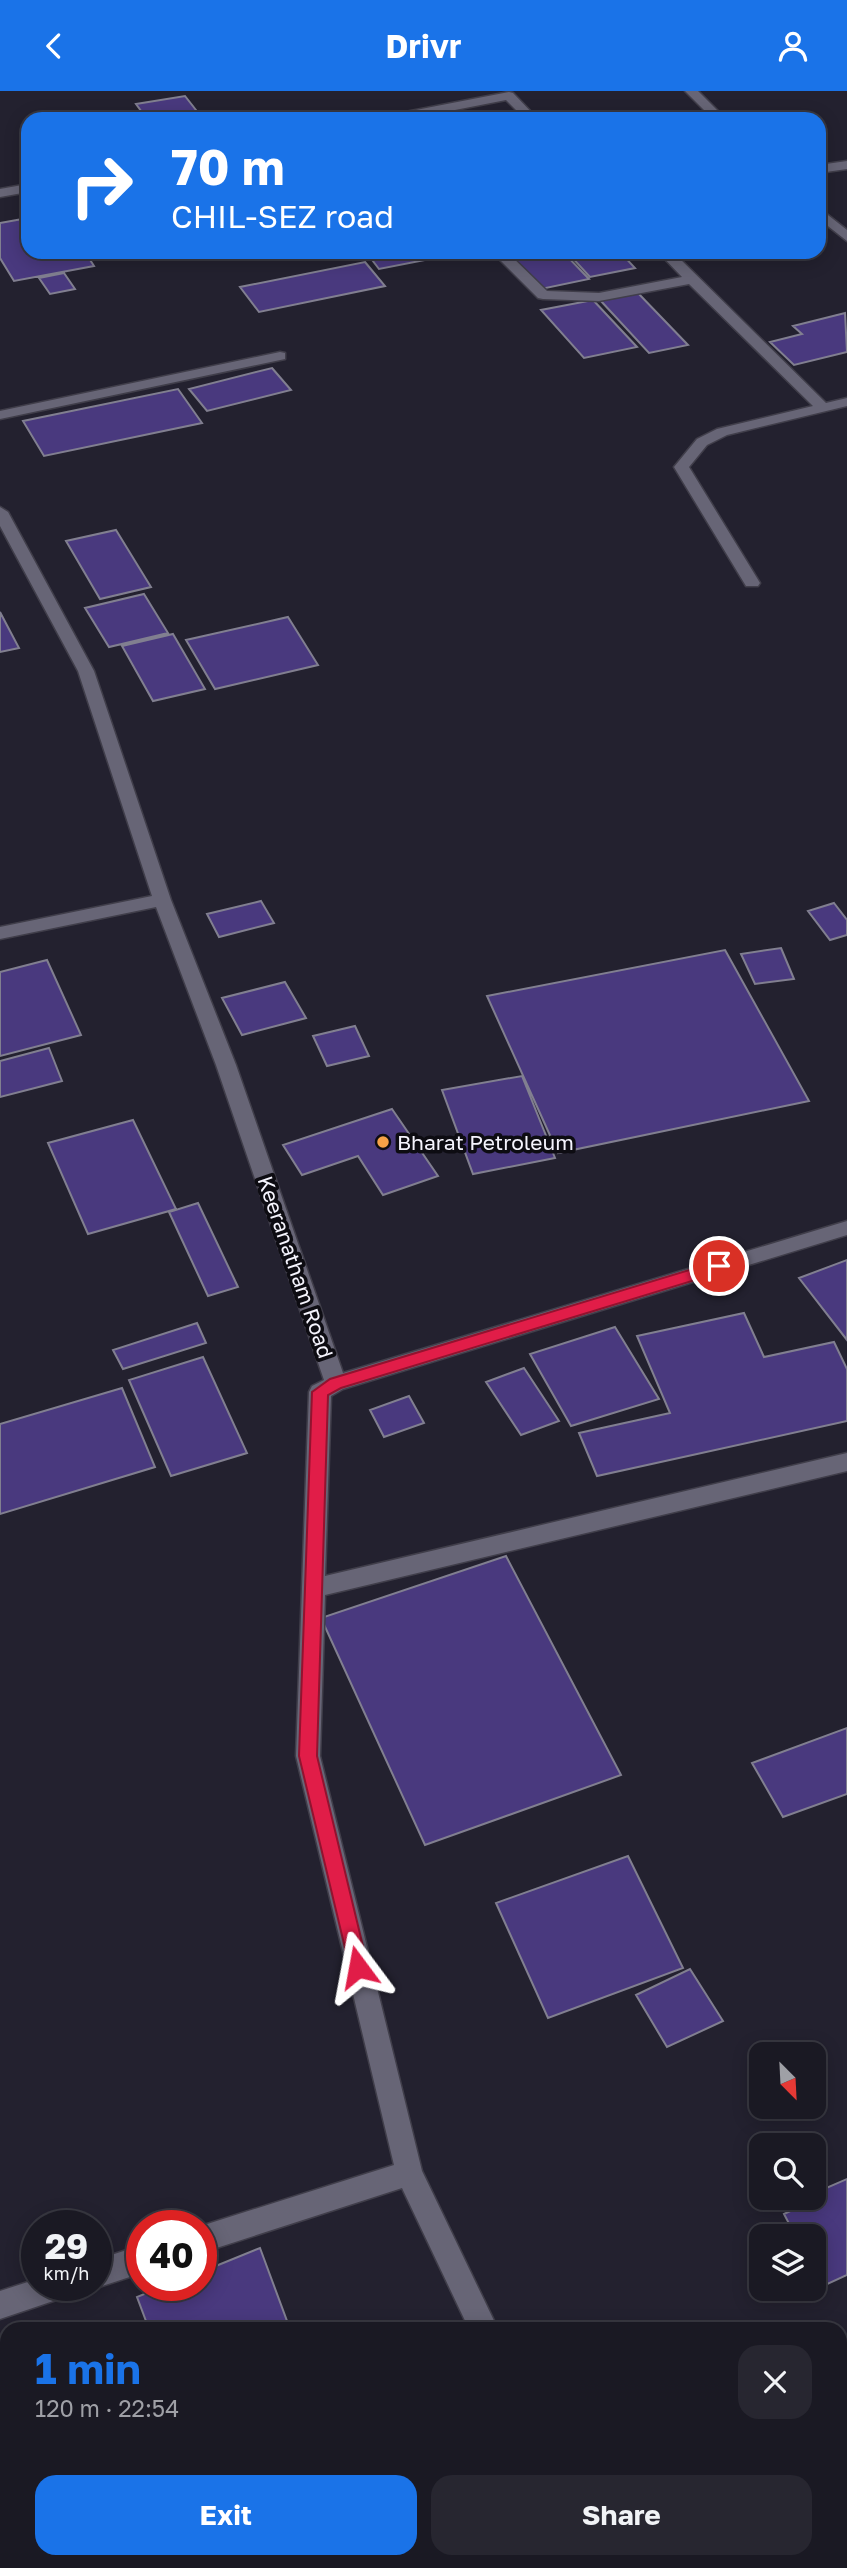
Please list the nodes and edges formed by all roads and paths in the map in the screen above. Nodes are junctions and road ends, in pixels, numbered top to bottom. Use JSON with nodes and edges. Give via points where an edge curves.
{"nodes":[{"id":1,"x":691,"y":91,"type":"edge"},
{"id":2,"x":426,"y":112,"type":"edge"},
{"id":3,"x":524,"y":112,"type":"edge"},
{"id":4,"x":713,"y":112,"type":"edge"},
{"id":5,"x":847,"y":165,"type":"edge"},
{"id":6,"x":826,"y":168,"type":"edge"},
{"id":7,"x":21,"y":189,"type":"edge"},
{"id":8,"x":0,"y":193,"type":"edge"},
{"id":9,"x":826,"y":218,"type":"edge"},
{"id":10,"x":847,"y":237,"type":"edge"},
{"id":11,"x":506,"y":259,"type":"edge"},
{"id":12,"x":672,"y":259,"type":"edge"},
{"id":13,"x":692,"y":279,"type":"junction"},
{"id":14,"x":280,"y":356,"type":"dead end"},
{"id":15,"x":847,"y":402,"type":"edge"},
{"id":16,"x":823,"y":408,"type":"junction"},
{"id":17,"x":0,"y":415,"type":"edge"},
{"id":18,"x":0,"y":512,"type":"edge"},
{"id":19,"x":752,"y":583,"type":"dead end"},
{"id":20,"x":162,"y":900,"type":"junction"},
{"id":21,"x":0,"y":933,"type":"edge"},
{"id":22,"x":847,"y":1227,"type":"edge"},
{"id":23,"x":336,"y":1383,"type":"junction"},
{"id":24,"x":847,"y":1462,"type":"edge"},
{"id":25,"x":314,"y":1588,"type":"junction"},
{"id":26,"x":409,"y":2173,"type":"junction"},
{"id":27,"x":217,"y":2235,"type":"edge"},
{"id":28,"x":21,"y":2298,"type":"edge"},
{"id":29,"x":0,"y":2305,"type":"edge"},
{"id":30,"x":481,"y":2322,"type":"edge"}],
"edges":[{"from":1,"to":4,"type":"street"},
{"from":2,"to":3,"type":"street","via":[[509,96]]},
{"from":5,"to":6,"type":"street"},
{"from":7,"to":8,"type":"street"},
{"from":9,"to":10,"type":"street"},
{"from":11,"to":13,"type":"street","via":[[543,295],[599,297]]},
{"from":12,"to":13,"type":"street"},
{"from":13,"to":16,"type":"street"},
{"from":14,"to":17,"type":"street"},
{"from":15,"to":16,"type":"street"},
{"from":16,"to":19,"type":"street","via":[[722,432],[702,442],[681,467]]},
{"from":18,"to":20,"type":"street","name":"Keeranatham Road","via":[[86,670]]},
{"from":20,"to":21,"type":"street"},
{"from":20,"to":23,"type":"street","name":"Keeranatham Road","via":[[226,1065]]},
{"from":22,"to":23,"type":"street"},
{"from":23,"to":25,"type":"street","name":"Keeranatham Road","via":[[320,1392]]},
{"from":24,"to":25,"type":"street"},
{"from":25,"to":26,"type":"street","name":"Keeranatham Road","via":[[308,1756]]},
{"from":26,"to":27,"type":"street"},
{"from":26,"to":30,"type":"street","name":"Keeranatham Road"},
{"from":28,"to":29,"type":"street"}]}
